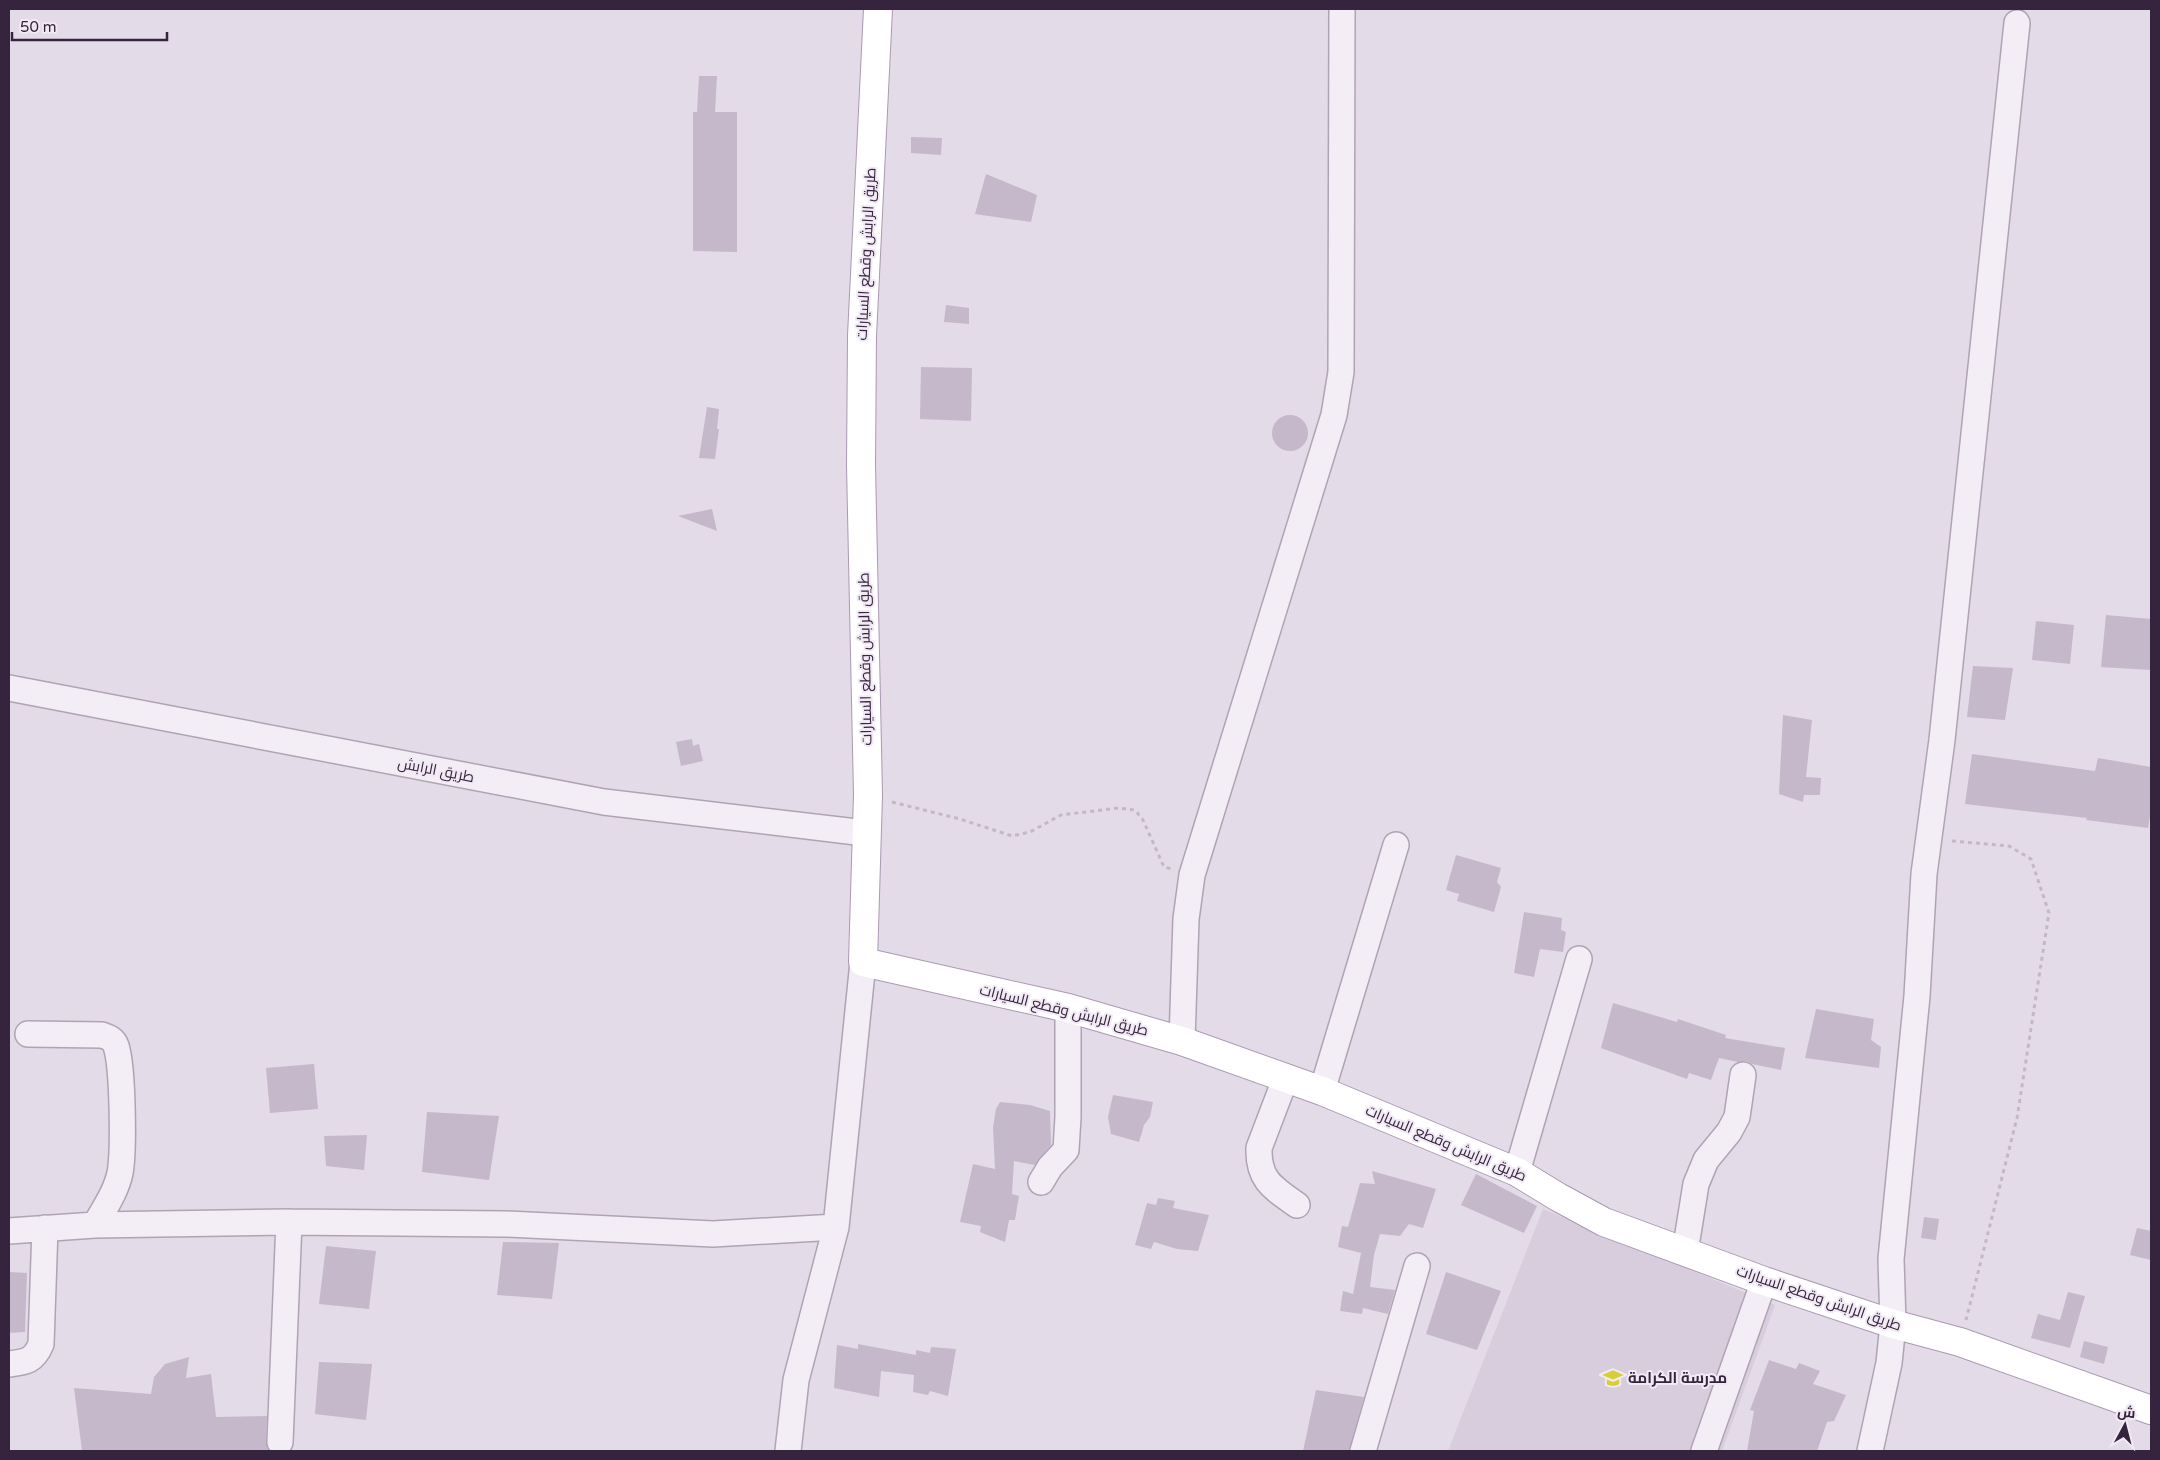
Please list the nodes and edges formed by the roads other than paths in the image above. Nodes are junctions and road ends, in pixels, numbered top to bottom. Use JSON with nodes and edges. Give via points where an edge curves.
{"nodes":[{"id":1,"x":878,"y":9,"type":"edge"},
{"id":2,"x":1342,"y":9,"type":"edge"},
{"id":3,"x":2017,"y":23,"type":"dead end"},
{"id":4,"x":9,"y":688,"type":"edge"},
{"id":5,"x":865,"y":833,"type":"junction"},
{"id":6,"x":1396,"y":845,"type":"dead end"},
{"id":7,"x":1579,"y":959,"type":"dead end"},
{"id":8,"x":863,"y":962,"type":"junction"},
{"id":9,"x":1068,"y":1008,"type":"junction"},
{"id":10,"x":28,"y":1034,"type":"dead end"},
{"id":11,"x":1182,"y":1041,"type":"junction"},
{"id":12,"x":1743,"y":1075,"type":"dead end"},
{"id":13,"x":1286,"y":1077,"type":"junction"},
{"id":14,"x":1322,"y":1091,"type":"junction"},
{"id":15,"x":1518,"y":1172,"type":"junction"},
{"id":16,"x":1041,"y":1182,"type":"dead end"},
{"id":17,"x":1297,"y":1205,"type":"dead end"},
{"id":18,"x":289,"y":1222,"type":"junction"},
{"id":19,"x":95,"y":1226,"type":"junction"},
{"id":20,"x":836,"y":1227,"type":"junction"},
{"id":21,"x":45,"y":1228,"type":"junction"},
{"id":22,"x":9,"y":1231,"type":"edge"},
{"id":23,"x":1686,"y":1252,"type":"junction"},
{"id":24,"x":1417,"y":1266,"type":"dead end"},
{"id":25,"x":1764,"y":1281,"type":"junction"},
{"id":26,"x":1893,"y":1324,"type":"junction"},
{"id":27,"x":9,"y":1364,"type":"edge"},
{"id":28,"x":2151,"y":1410,"type":"edge"},
{"id":29,"x":280,"y":1442,"type":"dead end"},
{"id":30,"x":788,"y":1451,"type":"edge"},
{"id":31,"x":1363,"y":1451,"type":"edge"},
{"id":32,"x":1704,"y":1451,"type":"edge"},
{"id":33,"x":1870,"y":1451,"type":"edge"}],
"edges":[{"from":1,"to":5,"type":"main road","name":"طريق الرابش وقطع السيارات","via":[[862,336],[861,465],[868,795]]},
{"from":2,"to":11,"type":"street","via":[[1340,381],[1334,415],[1192,875],[1186,919]]},
{"from":3,"to":26,"type":"street","via":[[1942,740],[1928,839],[1917,996],[1891,1259]]},
{"from":4,"to":5,"type":"street","name":"طريق الرابش","via":[[604,802]]},
{"from":5,"to":8,"type":"main road","name":"طريق الرابش وقطع السيارات"},
{"from":6,"to":14,"type":"street"},
{"from":7,"to":15,"type":"street"},
{"from":8,"to":9,"type":"main road","name":"طريق الرابش وقطع السيارات"},
{"from":8,"to":20,"type":"street"},
{"from":9,"to":11,"type":"main road","name":"طريق الرابش وقطع السيارات"},
{"from":9,"to":16,"type":"street","via":[[1066,1150]]},
{"from":10,"to":19,"type":"street","via":[[102,1035],[116,1045],[120,1068],[120,1174]]},
{"from":11,"to":13,"type":"main road","name":"طريق الرابش وقطع السيارات"},
{"from":12,"to":23,"type":"street","via":[[1737,1118],[1706,1160],[1696,1184]]},
{"from":13,"to":14,"type":"main road","name":"طريق الرابش وقطع السيارات"},
{"from":13,"to":17,"type":"street","via":[[1258,1148],[1258,1161],[1271,1187]]},
{"from":14,"to":15,"type":"main road","name":"طريق الرابش وقطع السيارات"},
{"from":15,"to":23,"type":"main road","name":"طريق الرابش وقطع السيارات","via":[[1604,1222]]},
{"from":18,"to":19,"type":"street"},
{"from":18,"to":20,"type":"street","via":[[506,1224],[714,1234]]},
{"from":18,"to":29,"type":"street"},
{"from":19,"to":21,"type":"street"},
{"from":20,"to":30,"type":"street","via":[[796,1380]]},
{"from":21,"to":22,"type":"street"},
{"from":21,"to":27,"type":"street","via":[[40,1344],[36,1355],[24,1362]]},
{"from":23,"to":25,"type":"main road","name":"طريق الرابش وقطع السيارات"},
{"from":24,"to":31,"type":"street"},
{"from":25,"to":26,"type":"main road","name":"طريق الرابش وقطع السيارات"},
{"from":25,"to":32,"type":"street"},
{"from":26,"to":28,"type":"main road","name":"طريق الرابش وقطع السيارات","via":[[1960,1342]]},
{"from":26,"to":33,"type":"street","via":[[1889,1363]]}]}
